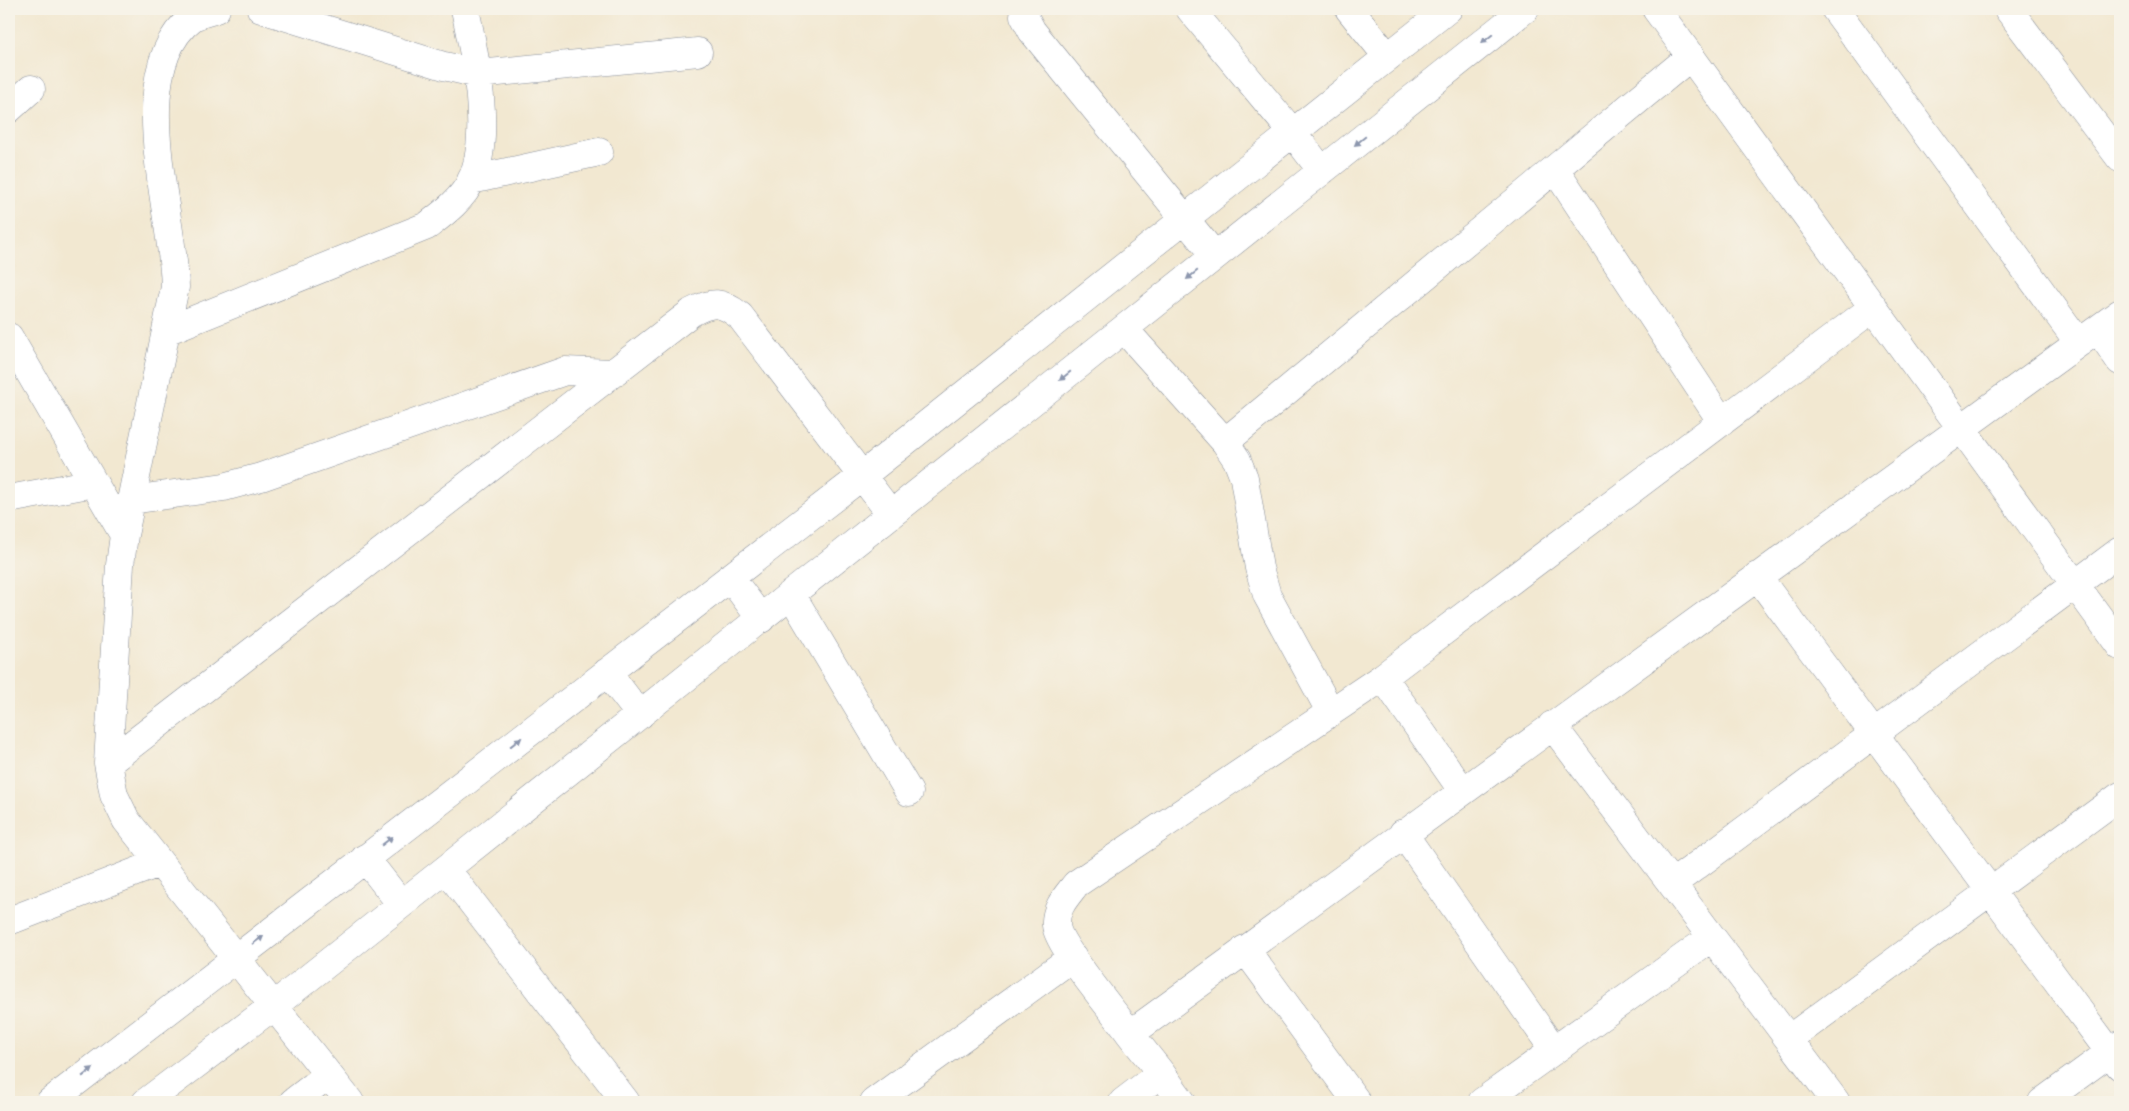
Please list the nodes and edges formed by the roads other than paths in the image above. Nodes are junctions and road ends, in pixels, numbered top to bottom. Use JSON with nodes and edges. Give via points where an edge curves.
{"nodes":[{"id":1,"x":267,"y":9,"type":"edge"},
{"id":2,"x":465,"y":9,"type":"edge"},
{"id":3,"x":1025,"y":9,"type":"edge"},
{"id":4,"x":1190,"y":9,"type":"edge"},
{"id":5,"x":1349,"y":9,"type":"edge"},
{"id":6,"x":1448,"y":9,"type":"edge"},
{"id":7,"x":1525,"y":9,"type":"edge"},
{"id":8,"x":1656,"y":9,"type":"edge"},
{"id":9,"x":1835,"y":9,"type":"edge"},
{"id":10,"x":2008,"y":9,"type":"edge"},
{"id":11,"x":199,"y":12,"type":"edge"},
{"id":12,"x":698,"y":52,"type":"dead end"},
{"id":13,"x":1691,"y":56,"type":"junction"},
{"id":14,"x":1388,"y":57,"type":"junction"},
{"id":15,"x":479,"y":74,"type":"junction"},
{"id":16,"x":31,"y":89,"type":"dead end"},
{"id":17,"x":9,"y":109,"type":"edge"},
{"id":18,"x":1293,"y":133,"type":"junction"},
{"id":19,"x":599,"y":152,"type":"dead end"},
{"id":20,"x":2120,"y":158,"type":"edge"},
{"id":21,"x":1555,"y":169,"type":"junction"},
{"id":22,"x":1322,"y":172,"type":"junction"},
{"id":23,"x":471,"y":180,"type":"junction"},
{"id":24,"x":1185,"y":219,"type":"junction"},
{"id":25,"x":1215,"y":256,"type":"junction"},
{"id":26,"x":1874,"y":307,"type":"junction"},
{"id":27,"x":2120,"y":313,"type":"edge"},
{"id":28,"x":1124,"y":329,"type":"junction"},
{"id":29,"x":166,"y":331,"type":"junction"},
{"id":30,"x":2088,"y":336,"type":"junction"},
{"id":31,"x":9,"y":337,"type":"edge"},
{"id":32,"x":2120,"y":361,"type":"edge"},
{"id":33,"x":612,"y":373,"type":"junction"},
{"id":34,"x":1722,"y":422,"type":"junction"},
{"id":35,"x":1962,"y":427,"type":"junction"},
{"id":36,"x":1225,"y":442,"type":"junction"},
{"id":37,"x":862,"y":476,"type":"junction"},
{"id":38,"x":94,"y":482,"type":"junction"},
{"id":39,"x":9,"y":499,"type":"edge"},
{"id":40,"x":131,"y":500,"type":"junction"},
{"id":41,"x":892,"y":514,"type":"junction"},
{"id":42,"x":124,"y":535,"type":"junction"},
{"id":43,"x":2120,"y":551,"type":"edge"},
{"id":44,"x":1757,"y":576,"type":"junction"},
{"id":45,"x":730,"y":578,"type":"junction"},
{"id":46,"x":2074,"y":585,"type":"junction"},
{"id":47,"x":791,"y":594,"type":"junction"},
{"id":48,"x":762,"y":618,"type":"junction"},
{"id":49,"x":2120,"y":646,"type":"edge"},
{"id":50,"x":607,"y":672,"type":"junction"},
{"id":51,"x":1383,"y":677,"type":"junction"},
{"id":52,"x":1330,"y":710,"type":"junction"},
{"id":53,"x":640,"y":715,"type":"junction"},
{"id":54,"x":1552,"y":725,"type":"junction"},
{"id":55,"x":1874,"y":734,"type":"junction"},
{"id":56,"x":108,"y":763,"type":"junction"},
{"id":57,"x":1462,"y":790,"type":"junction"},
{"id":58,"x":909,"y":792,"type":"dead end"},
{"id":59,"x":2120,"y":796,"type":"edge"},
{"id":60,"x":1403,"y":833,"type":"junction"},
{"id":61,"x":366,"y":858,"type":"junction"},
{"id":62,"x":159,"y":863,"type":"junction"},
{"id":63,"x":446,"y":869,"type":"junction"},
{"id":64,"x":1672,"y":884,"type":"junction"},
{"id":65,"x":1990,"y":891,"type":"junction"},
{"id":66,"x":401,"y":904,"type":"junction"},
{"id":67,"x":9,"y":921,"type":"edge"},
{"id":68,"x":1712,"y":937,"type":"junction"},
{"id":69,"x":1245,"y":949,"type":"junction"},
{"id":70,"x":1073,"y":957,"type":"junction"},
{"id":71,"x":234,"y":959,"type":"junction"},
{"id":72,"x":272,"y":1007,"type":"junction"},
{"id":73,"x":1130,"y":1034,"type":"junction"},
{"id":74,"x":1789,"y":1039,"type":"junction"},
{"id":75,"x":1554,"y":1050,"type":"junction"},
{"id":76,"x":2117,"y":1054,"type":"edge"},
{"id":77,"x":1161,"y":1073,"type":"junction"},
{"id":78,"x":328,"y":1075,"type":"junction"},
{"id":79,"x":1487,"y":1101,"type":"edge"},
{"id":80,"x":50,"y":1102,"type":"edge"},
{"id":81,"x":146,"y":1102,"type":"edge"},
{"id":82,"x":292,"y":1102,"type":"edge"},
{"id":83,"x":350,"y":1102,"type":"edge"},
{"id":84,"x":626,"y":1102,"type":"edge"},
{"id":85,"x":874,"y":1102,"type":"edge"},
{"id":86,"x":1123,"y":1102,"type":"edge"},
{"id":87,"x":1182,"y":1102,"type":"edge"},
{"id":88,"x":1357,"y":1102,"type":"edge"},
{"id":89,"x":1836,"y":1102,"type":"edge"},
{"id":90,"x":2042,"y":1102,"type":"edge"}],
"edges":[{"from":1,"to":15,"type":"street","via":[[444,66]]},
{"from":2,"to":15,"type":"street"},
{"from":3,"to":24,"type":"street","via":[[1024,16],[1032,31]]},
{"from":4,"to":18,"type":"street"},
{"from":5,"to":14,"type":"street"},
{"from":6,"to":14,"type":"street"},
{"from":7,"to":22,"type":"street","one_way":true},
{"from":8,"to":13,"type":"street"},
{"from":9,"to":30,"type":"street"},
{"from":10,"to":20,"type":"street"},
{"from":11,"to":29,"type":"street","via":[[176,36],[164,58],[154,100],[174,260],[175,287]]},
{"from":12,"to":15,"type":"street"},
{"from":13,"to":21,"type":"street"},
{"from":13,"to":26,"type":"street"},
{"from":14,"to":18,"type":"street"},
{"from":15,"to":23,"type":"street","via":[[480,153]]},
{"from":16,"to":17,"type":"street"},
{"from":18,"to":22,"type":"street"},
{"from":18,"to":24,"type":"street"},
{"from":19,"to":23,"type":"street"},
{"from":21,"to":34,"type":"street"},
{"from":21,"to":36,"type":"street"},
{"from":22,"to":25,"type":"street"},
{"from":23,"to":29,"type":"street","via":[[452,206],[427,226]]},
{"from":24,"to":25,"type":"street"},
{"from":24,"to":37,"type":"street"},
{"from":25,"to":28,"type":"street","one_way":true},
{"from":26,"to":34,"type":"street"},
{"from":26,"to":35,"type":"street"},
{"from":27,"to":30,"type":"street"},
{"from":28,"to":36,"type":"street"},
{"from":28,"to":41,"type":"street","one_way":true},
{"from":29,"to":40,"type":"street"},
{"from":30,"to":32,"type":"street"},
{"from":30,"to":35,"type":"street"},
{"from":31,"to":38,"type":"street"},
{"from":33,"to":37,"type":"street","via":[[692,312],[707,304],[725,305],[740,316]]},
{"from":33,"to":40,"type":"street","via":[[565,371],[261,477],[224,487]]},
{"from":33,"to":56,"type":"street"},
{"from":34,"to":51,"type":"street"},
{"from":35,"to":44,"type":"street"},
{"from":35,"to":46,"type":"street"},
{"from":36,"to":52,"type":"street","via":[[1244,478],[1259,568],[1267,595]]},
{"from":37,"to":41,"type":"street"},
{"from":37,"to":45,"type":"street"},
{"from":38,"to":39,"type":"street"},
{"from":38,"to":42,"type":"street"},
{"from":40,"to":42,"type":"street"},
{"from":41,"to":47,"type":"street"},
{"from":42,"to":56,"type":"street"},
{"from":43,"to":46,"type":"street"},
{"from":44,"to":54,"type":"street"},
{"from":44,"to":55,"type":"street"},
{"from":45,"to":48,"type":"street"},
{"from":45,"to":50,"type":"street"},
{"from":46,"to":49,"type":"street"},
{"from":46,"to":55,"type":"street"},
{"from":47,"to":48,"type":"street"},
{"from":47,"to":58,"type":"street"},
{"from":48,"to":53,"type":"street"},
{"from":50,"to":53,"type":"street"},
{"from":61,"to":50,"type":"street","one_way":true},
{"from":51,"to":52,"type":"street"},
{"from":51,"to":57,"type":"street"},
{"from":52,"to":70,"type":"street","via":[[1076,884],[1059,906],[1056,926],[1063,944]]},
{"from":53,"to":63,"type":"street"},
{"from":54,"to":57,"type":"street"},
{"from":54,"to":64,"type":"street"},
{"from":55,"to":64,"type":"street"},
{"from":55,"to":65,"type":"street"},
{"from":56,"to":62,"type":"street","via":[[114,795],[126,820]]},
{"from":57,"to":60,"type":"street"},
{"from":59,"to":65,"type":"street"},
{"from":60,"to":69,"type":"street"},
{"from":60,"to":75,"type":"street"},
{"from":61,"to":66,"type":"street"},
{"from":71,"to":61,"type":"street","one_way":true},
{"from":62,"to":67,"type":"street"},
{"from":62,"to":71,"type":"street"},
{"from":63,"to":66,"type":"street"},
{"from":63,"to":84,"type":"street"},
{"from":64,"to":68,"type":"street"},
{"from":65,"to":74,"type":"street"},
{"from":65,"to":76,"type":"street"},
{"from":66,"to":72,"type":"street"},
{"from":68,"to":74,"type":"street"},
{"from":68,"to":75,"type":"street"},
{"from":69,"to":73,"type":"street"},
{"from":69,"to":88,"type":"street"},
{"from":70,"to":73,"type":"street"},
{"from":70,"to":85,"type":"street"},
{"from":71,"to":72,"type":"street"},
{"from":80,"to":71,"type":"street","one_way":true},
{"from":72,"to":78,"type":"street"},
{"from":72,"to":81,"type":"street"},
{"from":73,"to":77,"type":"street"},
{"from":74,"to":89,"type":"street"},
{"from":75,"to":79,"type":"street"},
{"from":76,"to":90,"type":"street"},
{"from":77,"to":86,"type":"street"},
{"from":77,"to":87,"type":"street"},
{"from":78,"to":82,"type":"street"},
{"from":78,"to":83,"type":"street"}]}
